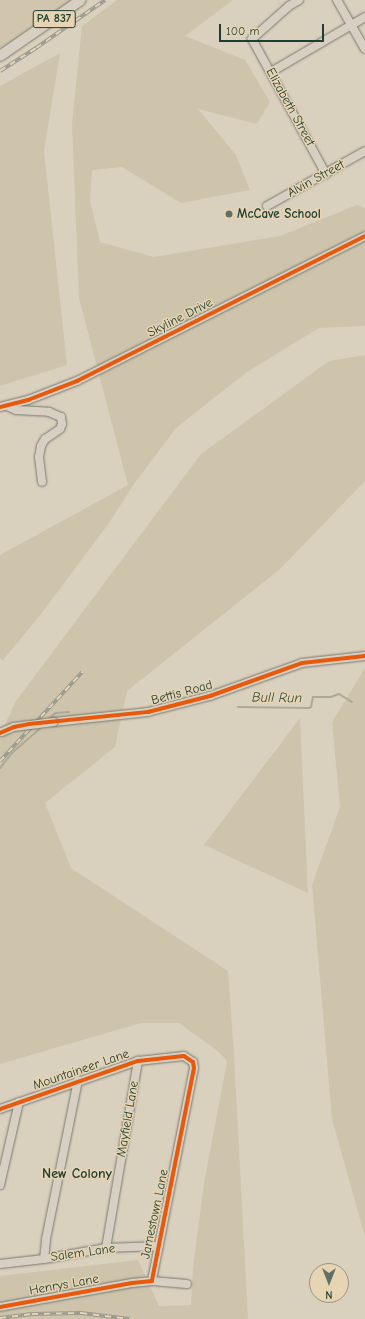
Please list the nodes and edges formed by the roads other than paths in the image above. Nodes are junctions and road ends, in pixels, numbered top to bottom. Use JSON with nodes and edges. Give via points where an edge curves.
{"nodes":[{"id":1,"x":81,"y":0,"type":"edge"},
{"id":2,"x":299,"y":0,"type":"edge"},
{"id":3,"x":337,"y":0,"type":"edge"},
{"id":4,"x":365,"y":17,"type":"edge"},
{"id":5,"x":351,"y":25,"type":"junction"},
{"id":6,"x":365,"y":49,"type":"edge"},
{"id":7,"x":0,"y":56,"type":"edge"},
{"id":8,"x":271,"y":72,"type":"junction"},
{"id":9,"x":365,"y":151,"type":"edge"},
{"id":10,"x":326,"y":174,"type":"junction"},
{"id":11,"x":267,"y":206,"type":"dead end"},
{"id":12,"x":365,"y":236,"type":"edge"},
{"id":13,"x":3,"y":407,"type":"edge"},
{"id":14,"x":42,"y":482,"type":"dead end"},
{"id":15,"x":365,"y":656,"type":"edge"},
{"id":16,"x":1,"y":733,"type":"edge"},
{"id":17,"x":138,"y":1061,"type":"junction"},
{"id":18,"x":193,"y":1062,"type":"joint"},
{"id":19,"x":78,"y":1080,"type":"junction"},
{"id":20,"x":18,"y":1102,"type":"junction"},
{"id":21,"x":0,"y":1109,"type":"edge"},
{"id":22,"x":0,"y":1185,"type":"edge"},
{"id":23,"x":159,"y":1246,"type":"junction"},
{"id":24,"x":106,"y":1248,"type":"junction"},
{"id":25,"x":44,"y":1259,"type":"junction"},
{"id":26,"x":4,"y":1264,"type":"edge"},
{"id":27,"x":152,"y":1281,"type":"junction"},
{"id":28,"x":187,"y":1284,"type":"dead end"},
{"id":29,"x":0,"y":1308,"type":"edge"}],
"edges":[{"from":1,"to":7,"type":"main road","number":"PA 837"},
{"from":2,"to":8,"type":"street","name":"Elizabeth Street","via":[[252,39]]},
{"from":3,"to":5,"type":"street"},
{"from":4,"to":5,"type":"street"},
{"from":5,"to":6,"type":"street"},
{"from":5,"to":8,"type":"street"},
{"from":8,"to":10,"type":"street","name":"Elizabeth Street"},
{"from":9,"to":10,"type":"street","name":"Alvin Street"},
{"from":10,"to":11,"type":"street","name":"Alvin Street"},
{"from":12,"to":13,"type":"street","name":"Skyline Drive","via":[[77,381]]},
{"from":13,"to":14,"type":"street","via":[[49,412],[61,417],[60,429],[44,439],[41,446],[39,457]]},
{"from":15,"to":16,"type":"street","name":"Bettis Road","bridge":true,"via":[[302,664],[210,696],[148,712],[14,727]]},
{"from":17,"to":18,"type":"street","name":"Mountaineer Lane","via":[[184,1056]]},
{"from":17,"to":19,"type":"street","name":"Mountaineer Lane"},
{"from":17,"to":24,"type":"street","name":"Mayfield Lane"},
{"from":18,"to":23,"type":"street","name":"Jamestown Lane","via":[[194,1078]]},
{"from":19,"to":20,"type":"street","name":"Mountaineer Lane"},
{"from":19,"to":25,"type":"street"},
{"from":20,"to":21,"type":"street","name":"Mountaineer Lane"},
{"from":20,"to":22,"type":"street"},
{"from":23,"to":24,"type":"street","name":"Salem Lane"},
{"from":23,"to":27,"type":"street","name":"Jamestown Lane"},
{"from":24,"to":25,"type":"street","name":"Salem Lane"},
{"from":25,"to":26,"type":"street","name":"Salem Lane"},
{"from":27,"to":28,"type":"street"},
{"from":27,"to":29,"type":"street","name":"Henrys Lane"}]}
